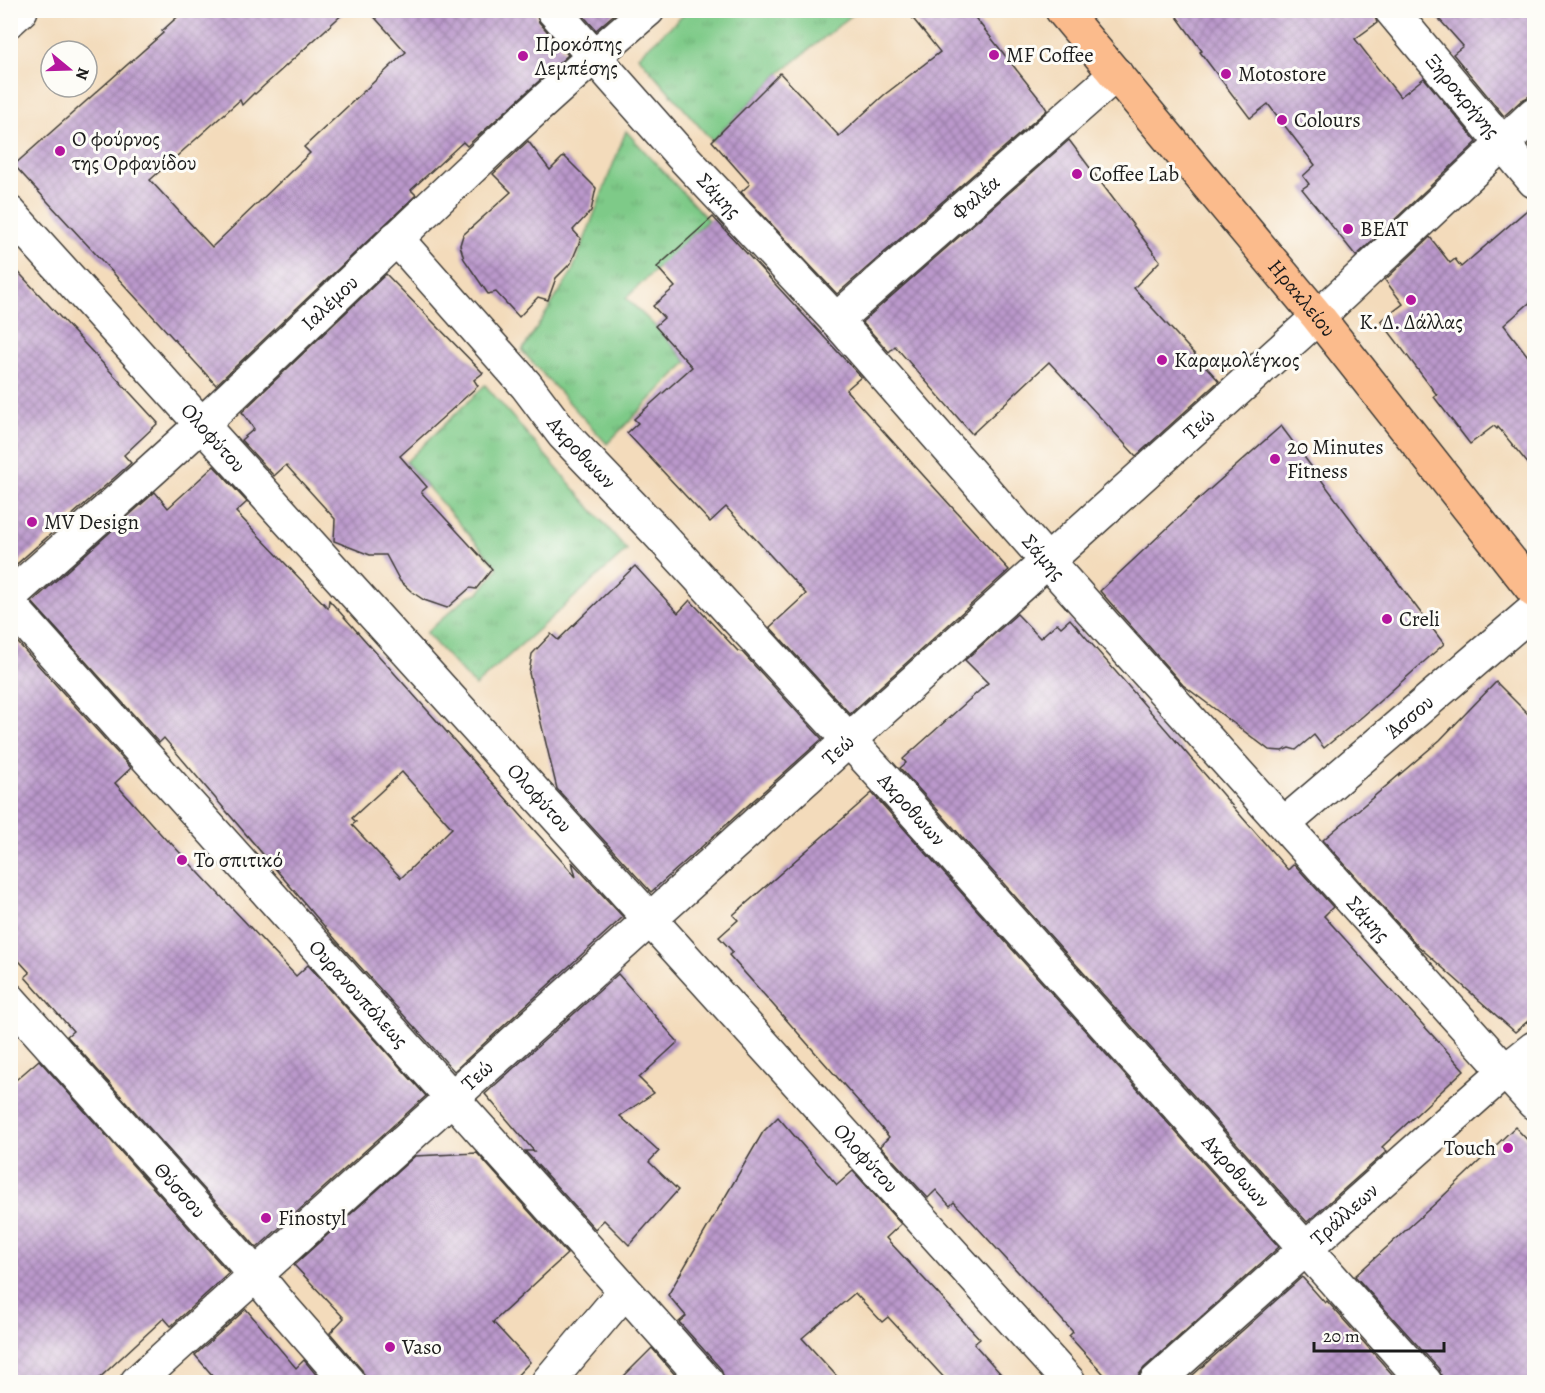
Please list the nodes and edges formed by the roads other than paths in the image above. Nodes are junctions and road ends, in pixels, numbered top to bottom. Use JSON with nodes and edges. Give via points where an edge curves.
{"nodes":[{"id":1,"x":21,"y":10,"type":"edge"},
{"id":2,"x":553,"y":10,"type":"edge"},
{"id":3,"x":648,"y":10,"type":"edge"},
{"id":4,"x":1062,"y":10,"type":"edge"},
{"id":5,"x":1391,"y":10,"type":"edge"},
{"id":6,"x":10,"y":20,"type":"edge"},
{"id":7,"x":593,"y":57,"type":"junction"},
{"id":8,"x":1116,"y":74,"type":"junction"},
{"id":9,"x":1534,"y":114,"type":"edge"},
{"id":10,"x":1503,"y":144,"type":"junction"},
{"id":11,"x":1534,"y":181,"type":"edge"},
{"id":12,"x":10,"y":213,"type":"edge"},
{"id":13,"x":396,"y":238,"type":"junction"},
{"id":14,"x":1318,"y":317,"type":"junction"},
{"id":15,"x":836,"y":320,"type":"junction"},
{"id":16,"x":202,"y":424,"type":"junction"},
{"id":17,"x":1047,"y":561,"type":"junction"},
{"id":18,"x":1534,"y":591,"type":"edge"},
{"id":19,"x":10,"y":596,"type":"edge"},
{"id":20,"x":10,"y":605,"type":"edge"},
{"id":21,"x":1534,"y":610,"type":"edge"},
{"id":22,"x":849,"y":740,"type":"junction"},
{"id":23,"x":1284,"y":824,"type":"junction"},
{"id":24,"x":650,"y":920,"type":"junction"},
{"id":25,"x":17,"y":1021,"type":"edge"},
{"id":26,"x":1534,"y":1048,"type":"edge"},
{"id":27,"x":1505,"y":1071,"type":"junction"},
{"id":28,"x":451,"y":1098,"type":"junction"},
{"id":29,"x":1534,"y":1103,"type":"edge"},
{"id":30,"x":1305,"y":1250,"type":"junction"},
{"id":31,"x":256,"y":1275,"type":"junction"},
{"id":32,"x":624,"y":1292,"type":"junction"},
{"id":33,"x":137,"y":1383,"type":"edge"},
{"id":34,"x":348,"y":1383,"type":"edge"},
{"id":35,"x":548,"y":1383,"type":"edge"},
{"id":36,"x":707,"y":1383,"type":"edge"},
{"id":37,"x":1069,"y":1383,"type":"edge"},
{"id":38,"x":1156,"y":1383,"type":"edge"},
{"id":39,"x":1425,"y":1383,"type":"edge"}],
"edges":[{"from":1,"to":6,"type":"street"},
{"from":2,"to":7,"type":"street","name":"Σάμης"},
{"from":3,"to":7,"type":"street","name":"Ιαλέμου"},
{"from":4,"to":8,"type":"main road","name":"Ηρακλείου"},
{"from":5,"to":10,"type":"street","name":"Ξηροκρήνης"},
{"from":7,"to":13,"type":"street","name":"Ιαλέμου"},
{"from":7,"to":15,"type":"street","name":"Σάμης"},
{"from":8,"to":14,"type":"main road","name":"Ηρακλείου"},
{"from":8,"to":15,"type":"street","name":"Φαλέα"},
{"from":9,"to":10,"type":"street","name":"Τεώ"},
{"from":10,"to":11,"type":"street","name":"Ξηροκρήνης"},
{"from":10,"to":14,"type":"street","name":"Τεώ"},
{"from":12,"to":16,"type":"street","name":"Ολοφύτου"},
{"from":13,"to":16,"type":"street","name":"Ιαλέμου"},
{"from":13,"to":22,"type":"street","name":"Ακροθωων","via":[[526,385],[563,434]]},
{"from":14,"to":17,"type":"street","name":"Τεώ"},
{"from":14,"to":18,"type":"main road","name":"Ηρακλείου"},
{"from":15,"to":17,"type":"street","name":"Σάμης"},
{"from":16,"to":19,"type":"street","name":"Ιαλέμου"},
{"from":16,"to":24,"type":"street","name":"Ολοφύτου"},
{"from":17,"to":22,"type":"street","name":"Τεώ"},
{"from":17,"to":23,"type":"street","name":"Σάμης"},
{"from":20,"to":28,"type":"street","name":"Ουρανουπόλεως"},
{"from":21,"to":23,"type":"street","name":"Άσσου"},
{"from":22,"to":24,"type":"street","name":"Τεώ"},
{"from":22,"to":30,"type":"street","name":"Ακροθωων"},
{"from":23,"to":27,"type":"street","name":"Σάμης"},
{"from":24,"to":28,"type":"street","name":"Τεώ"},
{"from":24,"to":37,"type":"street","name":"Ολοφύτου"},
{"from":25,"to":31,"type":"street","name":"Θύσσου"},
{"from":26,"to":27,"type":"street","name":"Τράλλεων"},
{"from":27,"to":29,"type":"street","name":"Σάμης"},
{"from":27,"to":30,"type":"street","name":"Τράλλεων"},
{"from":28,"to":31,"type":"street","name":"Τεώ"},
{"from":28,"to":32,"type":"street","name":"Ουρανουπόλεως"},
{"from":30,"to":38,"type":"street","name":"Τράλλεων"},
{"from":30,"to":39,"type":"street","name":"Ακροθωων"},
{"from":31,"to":33,"type":"street","name":"Τεώ"},
{"from":31,"to":34,"type":"street","name":"Θύσσου"},
{"from":32,"to":35,"type":"street"},
{"from":32,"to":36,"type":"street","name":"Ουρανουπόλεως"}]}
